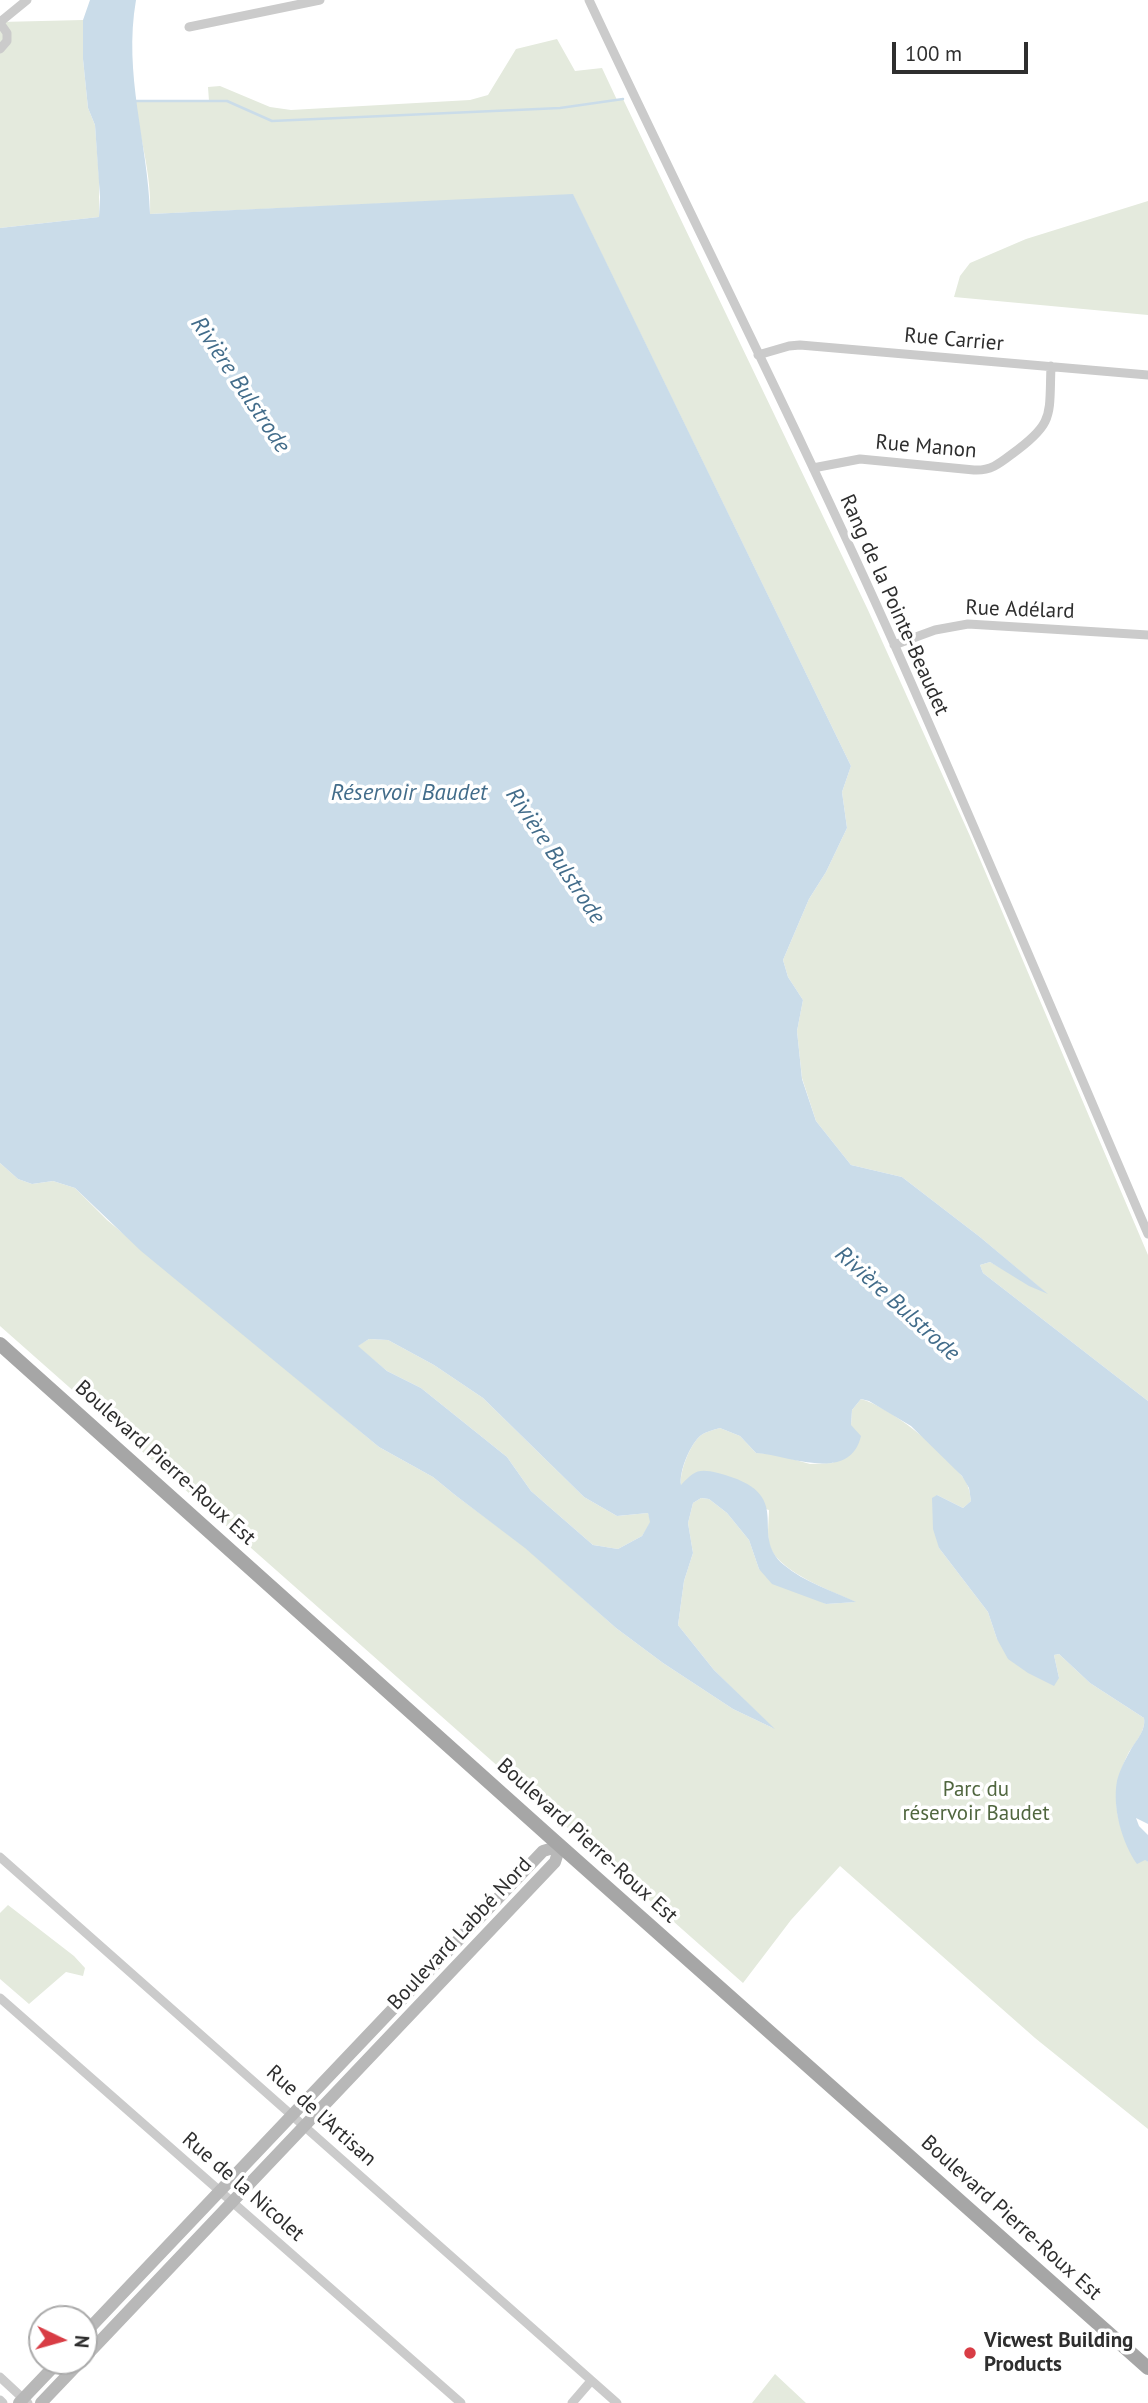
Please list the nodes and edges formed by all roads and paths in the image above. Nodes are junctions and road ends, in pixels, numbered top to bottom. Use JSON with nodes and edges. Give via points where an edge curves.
{"nodes":[{"id":1,"x":27,"y":0,"type":"edge"},
{"id":2,"x":320,"y":0,"type":"edge"},
{"id":3,"x":589,"y":0,"type":"edge"},
{"id":4,"x":0,"y":22,"type":"edge"},
{"id":5,"x":188,"y":27,"type":"dead end"},
{"id":6,"x":0,"y":49,"type":"edge"},
{"id":7,"x":758,"y":355,"type":"junction"},
{"id":8,"x":1051,"y":366,"type":"junction"},
{"id":9,"x":1148,"y":375,"type":"edge"},
{"id":10,"x":813,"y":468,"type":"junction"},
{"id":11,"x":1148,"y":635,"type":"edge"},
{"id":12,"x":894,"y":645,"type":"junction"},
{"id":13,"x":1148,"y":1234,"type":"edge"},
{"id":14,"x":0,"y":1344,"type":"edge"},
{"id":15,"x":560,"y":1846,"type":"junction"},
{"id":16,"x":0,"y":1857,"type":"edge"},
{"id":17,"x":0,"y":1998,"type":"edge"},
{"id":18,"x":292,"y":2114,"type":"junction"},
{"id":19,"x":305,"y":2125,"type":"junction"},
{"id":20,"x":220,"y":2190,"type":"junction"},
{"id":21,"x":233,"y":2202,"type":"junction"},
{"id":22,"x":98,"y":2319,"type":"edge"},
{"id":23,"x":98,"y":2343,"type":"edge"},
{"id":24,"x":1148,"y":2368,"type":"edge"},
{"id":25,"x":46,"y":2375,"type":"edge"},
{"id":26,"x":68,"y":2375,"type":"edge"},
{"id":27,"x":0,"y":2377,"type":"edge"},
{"id":28,"x":592,"y":2381,"type":"junction"},
{"id":29,"x":23,"y":2401,"type":"edge"},
{"id":30,"x":41,"y":2403,"type":"edge"},
{"id":31,"x":461,"y":2403,"type":"edge"},
{"id":32,"x":572,"y":2403,"type":"edge"},
{"id":33,"x":617,"y":2403,"type":"edge"}],
"edges":[{"from":1,"to":4,"type":"street"},
{"from":2,"to":5,"type":"street"},
{"from":3,"to":7,"type":"street","name":"Rang de la Pointe-Beaudet"},
{"from":4,"to":6,"type":"street","via":[[7,41]]},
{"from":7,"to":8,"type":"street","name":"Rue Carrier","via":[[800,345]]},
{"from":7,"to":10,"type":"street","name":"Rang de la Pointe-Beaudet"},
{"from":8,"to":9,"type":"street","name":"Rue Carrier"},
{"from":8,"to":10,"type":"street","name":"Rue Manon","via":[[1049,413],[1044,425],[1036,437],[989,470],[860,459]]},
{"from":10,"to":12,"type":"street","name":"Rang de la Pointe-Beaudet"},
{"from":11,"to":12,"type":"street","name":"Rue Adélard","via":[[968,624]]},
{"from":12,"to":13,"type":"street","name":"Rang de la Pointe-Beaudet"},
{"from":14,"to":15,"type":"main road","name":"Boulevard Pierre-Roux Est"},
{"from":15,"to":18,"type":"main road","name":"Boulevard Labbé Nord","via":[[543,1851]]},
{"from":15,"to":19,"type":"main road","name":"Boulevard Labbé Nord","via":[[555,1862]]},
{"from":15,"to":24,"type":"main road","name":"Boulevard Pierre-Roux Est"},
{"from":16,"to":18,"type":"street","name":"Rue de l'Artisan"},
{"from":17,"to":20,"type":"street","name":"Rue de la Nicolet"},
{"from":18,"to":19,"type":"street","name":"Rue de l'Artisan"},
{"from":18,"to":20,"type":"main road","name":"Boulevard Labbé Nord"},
{"from":19,"to":21,"type":"main road","name":"Boulevard Labbé Nord"},
{"from":19,"to":28,"type":"street","name":"Rue de l'Artisan"},
{"from":20,"to":21,"type":"street","name":"Rue de la Nicolet"},
{"from":20,"to":22,"type":"main road","name":"Boulevard Labbé Nord"},
{"from":21,"to":23,"type":"main road","name":"Boulevard Labbé Nord"},
{"from":21,"to":31,"type":"street","name":"Rue de la Nicolet"},
{"from":25,"to":29,"type":"main road"},
{"from":26,"to":30,"type":"main road","name":"Boulevard Labbé Nord"},
{"from":27,"to":29,"type":"street"},
{"from":28,"to":32,"type":"street"},
{"from":28,"to":33,"type":"street","name":"Rue de l'Artisan"}]}
